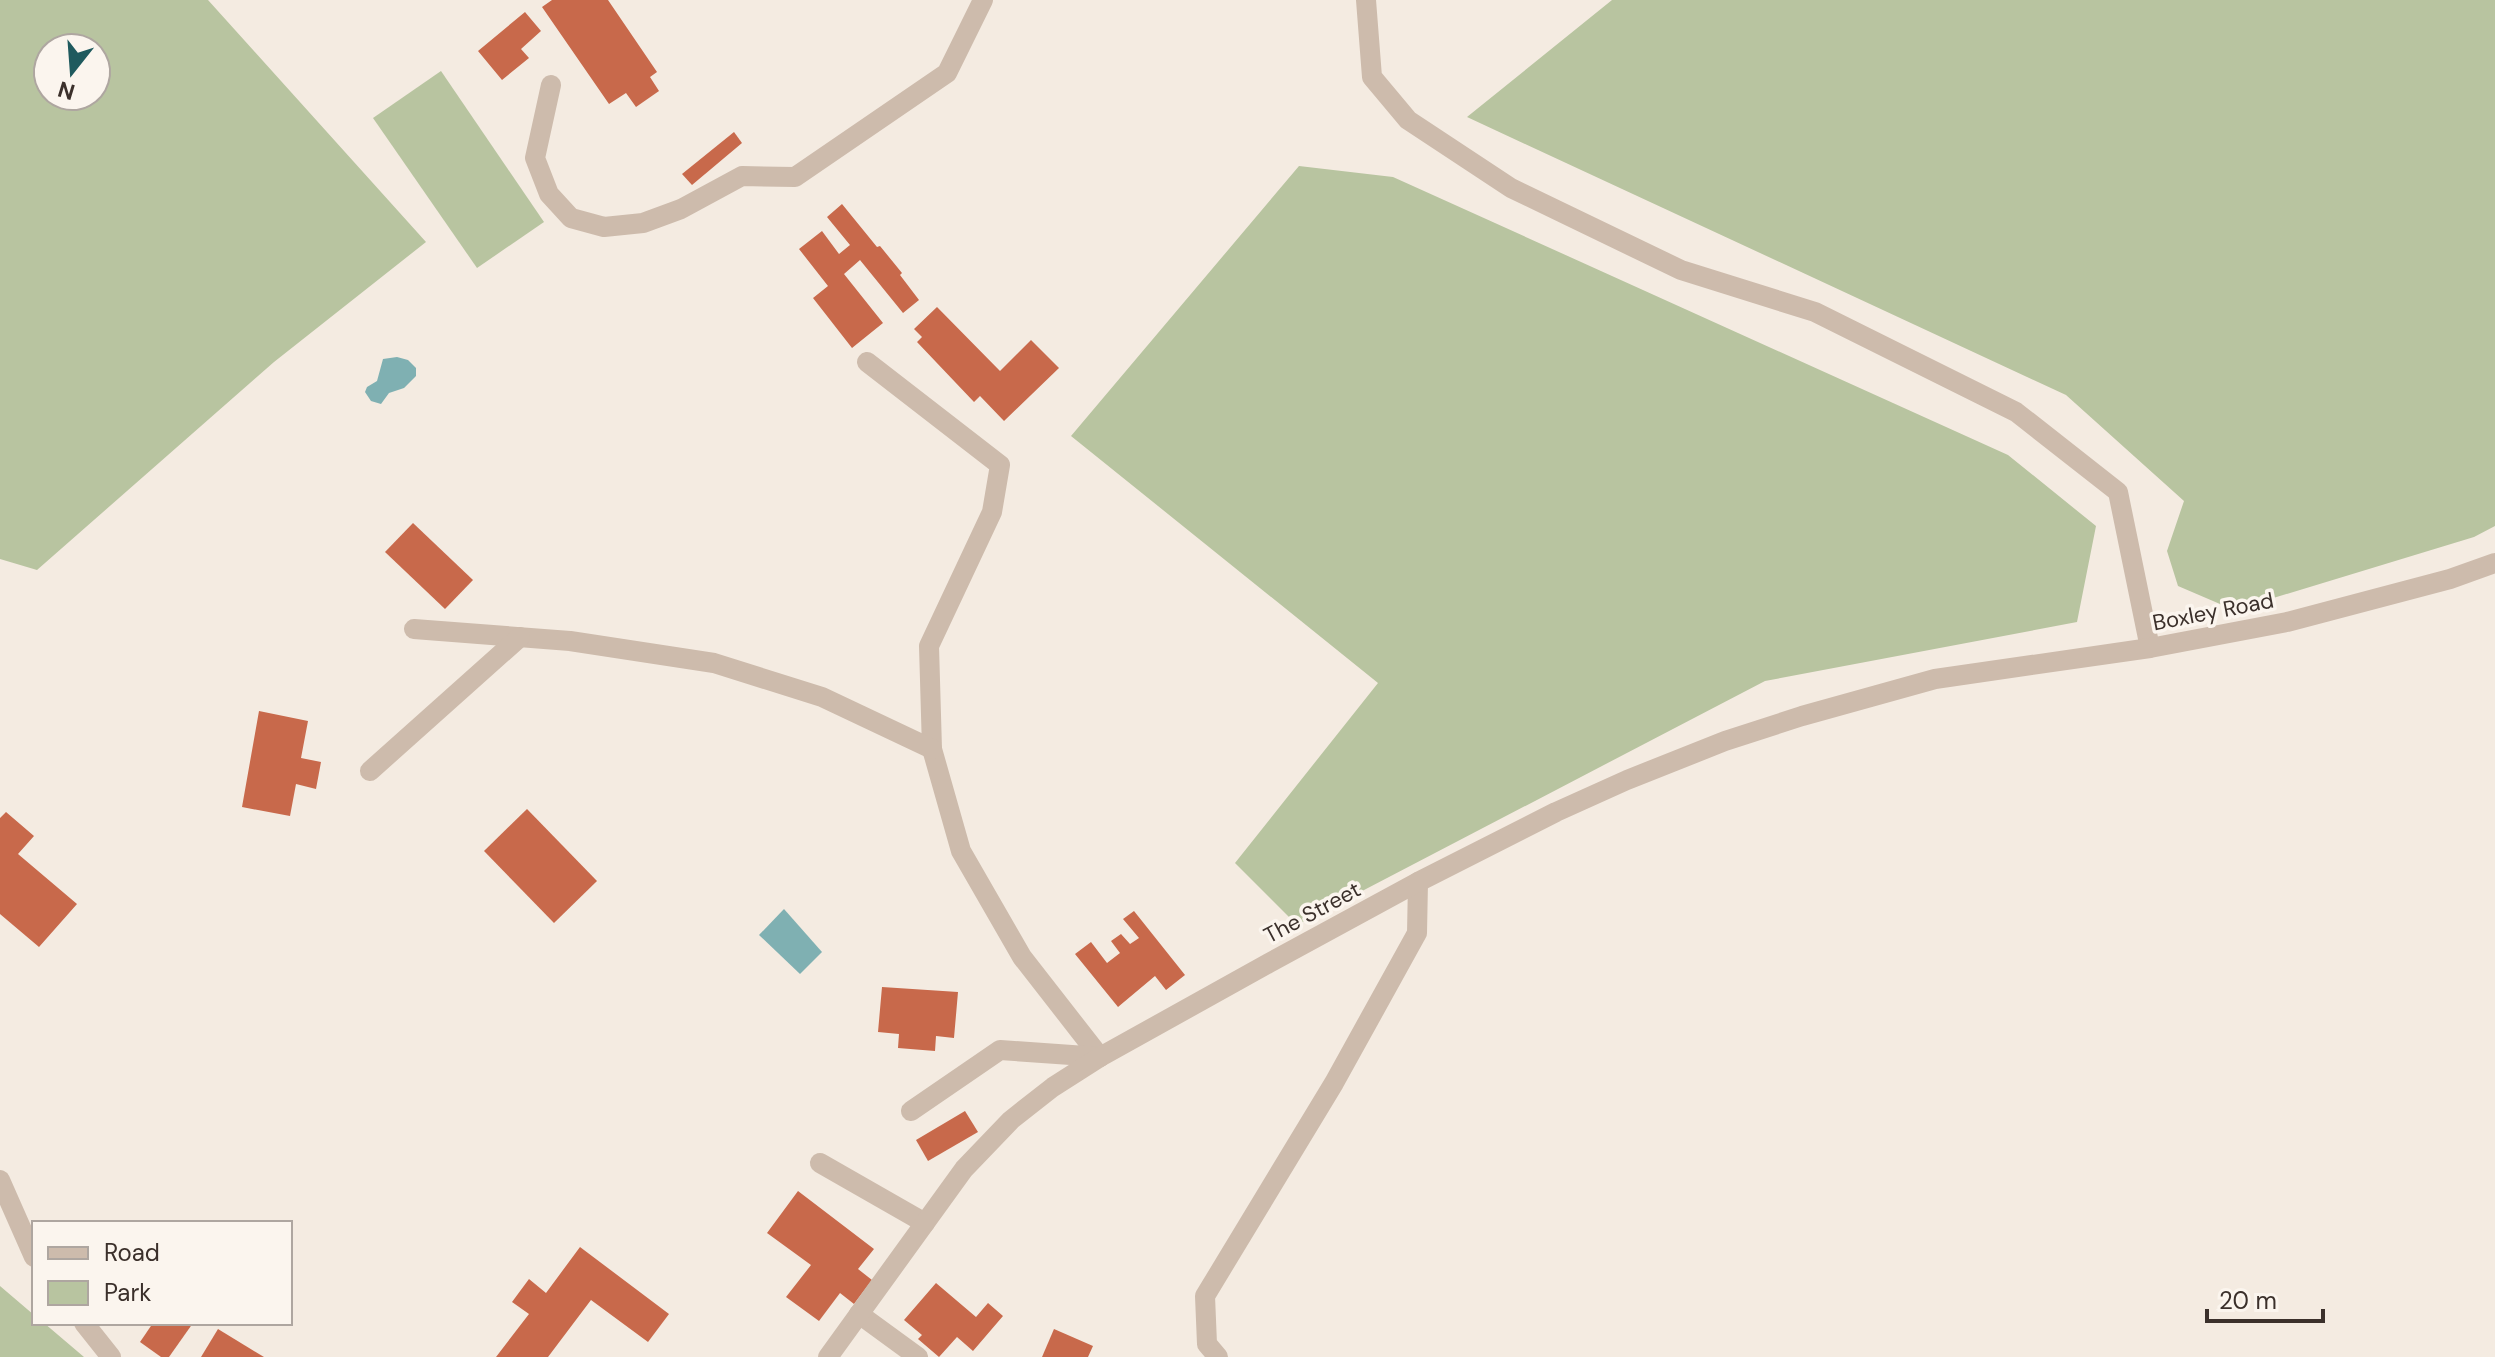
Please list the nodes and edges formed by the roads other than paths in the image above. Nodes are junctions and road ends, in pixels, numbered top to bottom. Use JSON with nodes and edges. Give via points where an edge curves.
{"nodes":[{"id":1,"x":983,"y":0,"type":"edge"},
{"id":2,"x":1366,"y":0,"type":"edge"},
{"id":3,"x":551,"y":85,"type":"dead end"},
{"id":4,"x":867,"y":362,"type":"dead end"},
{"id":5,"x":2495,"y":563,"type":"edge"},
{"id":6,"x":414,"y":629,"type":"dead end"},
{"id":7,"x":520,"y":637,"type":"junction"},
{"id":8,"x":2150,"y":648,"type":"junction"},
{"id":9,"x":1935,"y":679,"type":"joint"},
{"id":10,"x":932,"y":749,"type":"junction"},
{"id":11,"x":370,"y":771,"type":"dead end"},
{"id":12,"x":1418,"y":882,"type":"junction"},
{"id":13,"x":1100,"y":1057,"type":"junction"},
{"id":14,"x":911,"y":1111,"type":"dead end"},
{"id":15,"x":820,"y":1163,"type":"dead end"},
{"id":16,"x":0,"y":1180,"type":"edge"},
{"id":17,"x":925,"y":1223,"type":"junction"},
{"id":18,"x":32,"y":1252,"type":"edge"},
{"id":19,"x":859,"y":1314,"type":"junction"},
{"id":20,"x":86,"y":1325,"type":"edge"},
{"id":21,"x":111,"y":1357,"type":"edge"},
{"id":22,"x":828,"y":1357,"type":"edge"},
{"id":23,"x":918,"y":1357,"type":"edge"},
{"id":24,"x":1218,"y":1357,"type":"edge"}],
"edges":[{"from":1,"to":3,"type":"street","via":[[947,73],[795,177],[742,176],[643,223],[604,227],[571,218],[549,194],[535,158]]},
{"from":2,"to":8,"type":"street","via":[[1372,77],[1408,120],[1511,188],[1681,270],[1815,312],[2016,412],[2118,492]]},
{"from":4,"to":10,"type":"street","via":[[1000,465],[992,512],[929,646]]},
{"from":5,"to":8,"type":"street","name":"Boxley Road","via":[[2287,622]]},
{"from":6,"to":7,"type":"street"},
{"from":7,"to":10,"type":"street","via":[[714,663],[822,697]]},
{"from":7,"to":11,"type":"street"},
{"from":8,"to":9,"type":"street","name":"Boxley Road"},
{"from":9,"to":12,"type":"street","name":"The Street","via":[[1725,741],[1556,812]]},
{"from":10,"to":13,"type":"street","via":[[961,851],[1022,957]]},
{"from":12,"to":13,"type":"street","name":"The Street"},
{"from":12,"to":24,"type":"street","via":[[1417,933],[1205,1296],[1207,1344]]},
{"from":13,"to":14,"type":"street","via":[[1000,1050]]},
{"from":13,"to":17,"type":"street","name":"The Street","via":[[1011,1120],[964,1169]]},
{"from":15,"to":17,"type":"street"},
{"from":16,"to":18,"type":"street"},
{"from":17,"to":19,"type":"street","name":"The Street"},
{"from":19,"to":22,"type":"street","name":"The Street"},
{"from":19,"to":23,"type":"street"},
{"from":20,"to":21,"type":"street"}]}
